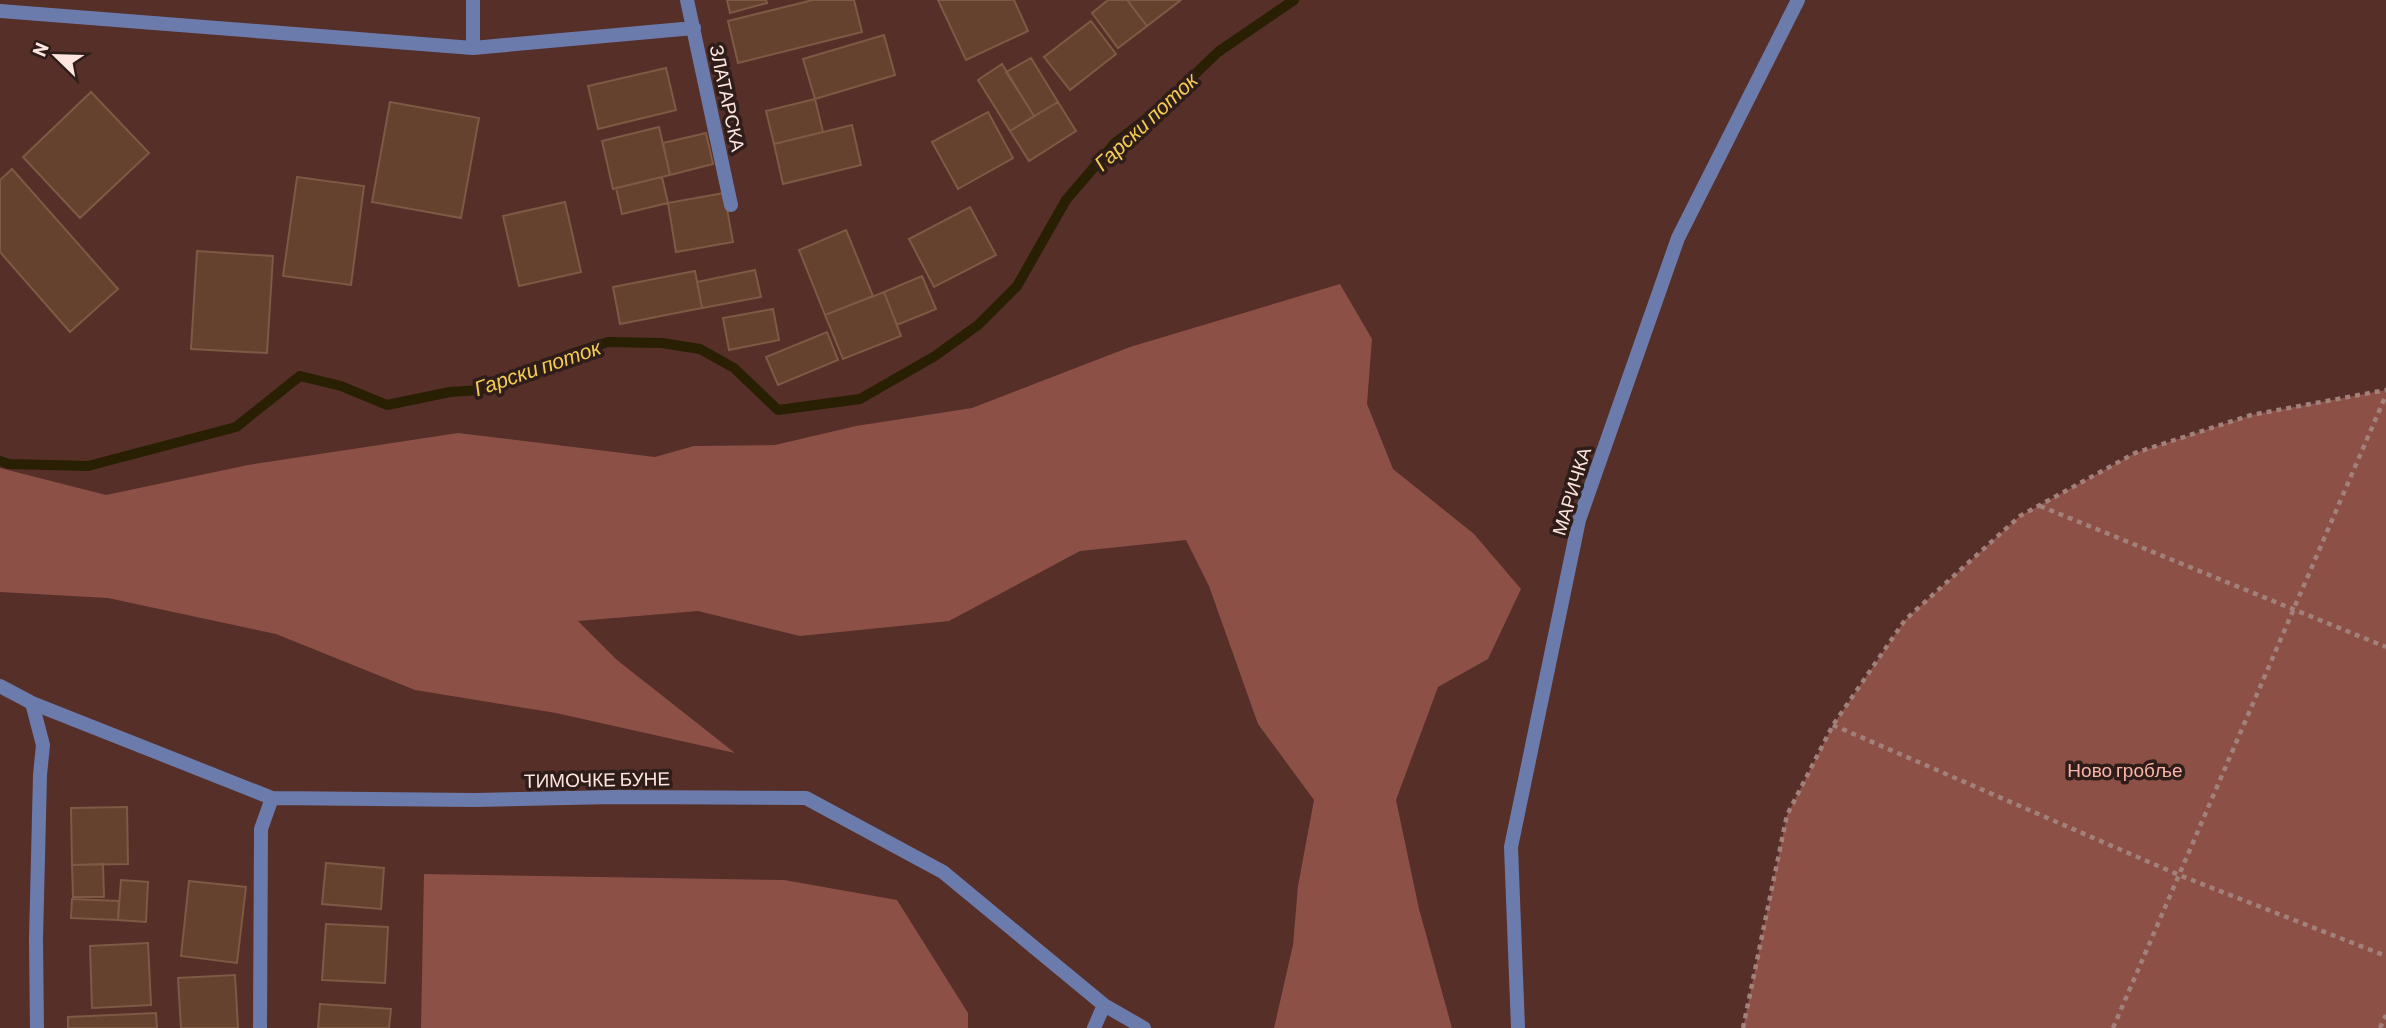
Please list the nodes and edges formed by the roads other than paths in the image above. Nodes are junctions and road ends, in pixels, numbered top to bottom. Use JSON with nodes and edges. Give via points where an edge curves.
{"nodes":[{"id":1,"x":473,"y":0,"type":"edge"},
{"id":2,"x":687,"y":0,"type":"edge"},
{"id":3,"x":1798,"y":0,"type":"edge"},
{"id":4,"x":0,"y":11,"type":"edge"},
{"id":5,"x":694,"y":28,"type":"junction"},
{"id":6,"x":473,"y":48,"type":"junction"},
{"id":7,"x":731,"y":205,"type":"dead end"},
{"id":8,"x":0,"y":686,"type":"edge"},
{"id":9,"x":32,"y":703,"type":"junction"},
{"id":10,"x":272,"y":798,"type":"junction"},
{"id":11,"x":1104,"y":1005,"type":"junction"},
{"id":12,"x":37,"y":1028,"type":"edge"},
{"id":13,"x":260,"y":1028,"type":"edge"},
{"id":14,"x":1094,"y":1028,"type":"edge"},
{"id":15,"x":1144,"y":1028,"type":"edge"},
{"id":16,"x":1518,"y":1028,"type":"edge"}],
"edges":[{"from":1,"to":6,"type":"street"},
{"from":2,"to":5,"type":"street","name":"ЗЛАТАРСКА"},
{"from":3,"to":16,"type":"street","name":"МАРИЧКА","via":[[1678,238],[1579,520],[1511,847]]},
{"from":4,"to":6,"type":"street"},
{"from":5,"to":6,"type":"street"},
{"from":5,"to":7,"type":"street","name":"ЗЛАТАРСКА"},
{"from":8,"to":9,"type":"street","name":"ТИМОЧКЕ БУНЕ"},
{"from":9,"to":10,"type":"street","name":"ТИМОЧКЕ БУНЕ"},
{"from":9,"to":12,"type":"street","via":[[43,745]]},
{"from":10,"to":11,"type":"street","name":"ТИМОЧКЕ БУНЕ","via":[[806,798],[943,872]]},
{"from":10,"to":13,"type":"street","via":[[261,829]]},
{"from":11,"to":14,"type":"street"},
{"from":11,"to":15,"type":"street","name":"ТИМОЧКЕ БУНЕ"}]}
